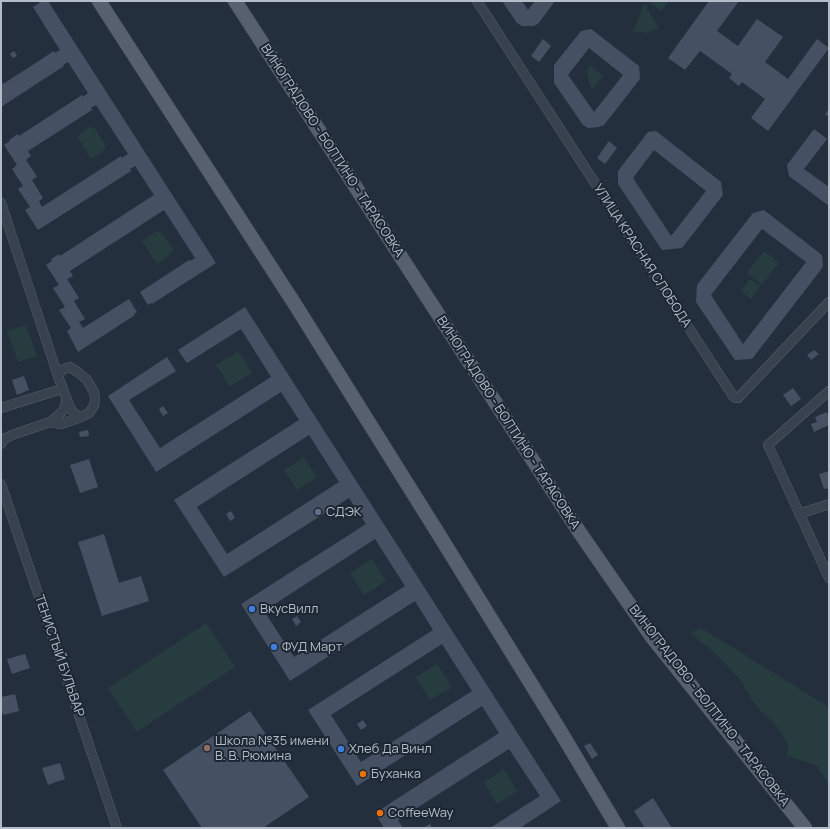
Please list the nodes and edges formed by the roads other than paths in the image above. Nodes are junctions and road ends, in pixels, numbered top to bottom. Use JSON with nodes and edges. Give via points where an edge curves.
{"nodes":[{"id":1,"x":99,"y":1,"type":"edge"},
{"id":2,"x":235,"y":1,"type":"edge"},
{"id":3,"x":477,"y":1,"type":"edge"},
{"id":4,"x":1,"y":203,"type":"edge"},
{"id":5,"x":829,"y":302,"type":"edge"},
{"id":6,"x":47,"y":342,"type":"junction"},
{"id":7,"x":70,"y":367,"type":"junction"},
{"id":8,"x":58,"y":376,"type":"junction"},
{"id":9,"x":62,"y":389,"type":"junction"},
{"id":10,"x":829,"y":391,"type":"edge"},
{"id":11,"x":66,"y":401,"type":"junction"},
{"id":12,"x":1,"y":408,"type":"edge"},
{"id":13,"x":81,"y":417,"type":"junction"},
{"id":14,"x":50,"y":422,"type":"junction"},
{"id":15,"x":1,"y":444,"type":"edge"},
{"id":16,"x":1,"y":484,"type":"edge"},
{"id":17,"x":829,"y":504,"type":"edge"},
{"id":18,"x":799,"y":514,"type":"junction"},
{"id":19,"x":829,"y":578,"type":"edge"},
{"id":20,"x":117,"y":828,"type":"edge"},
{"id":21,"x":618,"y":828,"type":"edge"},
{"id":22,"x":805,"y":828,"type":"edge"}],
"edges":[{"from":1,"to":21,"type":"main road","via":[[446,544]]},
{"from":2,"to":22,"type":"main road","name":"ВИНОГРАДОВО - БОЛТИНО - ТАРАСОВКА","via":[[578,530],[652,637]]},
{"from":3,"to":5,"type":"street","name":"УЛИЦА КРАСНАЯ СЛОБОДА","via":[[733,396],[738,398]]},
{"from":4,"to":6,"type":"street"},
{"from":6,"to":7,"type":"street","via":[[61,362]]},
{"from":6,"to":8,"type":"street"},
{"from":7,"to":8,"type":"street","via":[[62,370]]},
{"from":7,"to":13,"type":"street","via":[[87,380],[94,392],[94,406],[89,413]]},
{"from":8,"to":9,"type":"street"},
{"from":9,"to":11,"type":"street"},
{"from":9,"to":12,"type":"street"},
{"from":10,"to":18,"type":"street","via":[[768,445]]},
{"from":11,"to":13,"type":"street","via":[[76,415]]},
{"from":11,"to":14,"type":"street","via":[[64,409]]},
{"from":13,"to":14,"type":"street","via":[[61,424]]},
{"from":14,"to":15,"type":"street","via":[[12,435]]},
{"from":16,"to":20,"type":"street","name":"ТЕНИСТЫЙ БУЛЬВАР"},
{"from":17,"to":18,"type":"street"},
{"from":18,"to":19,"type":"street"}]}
